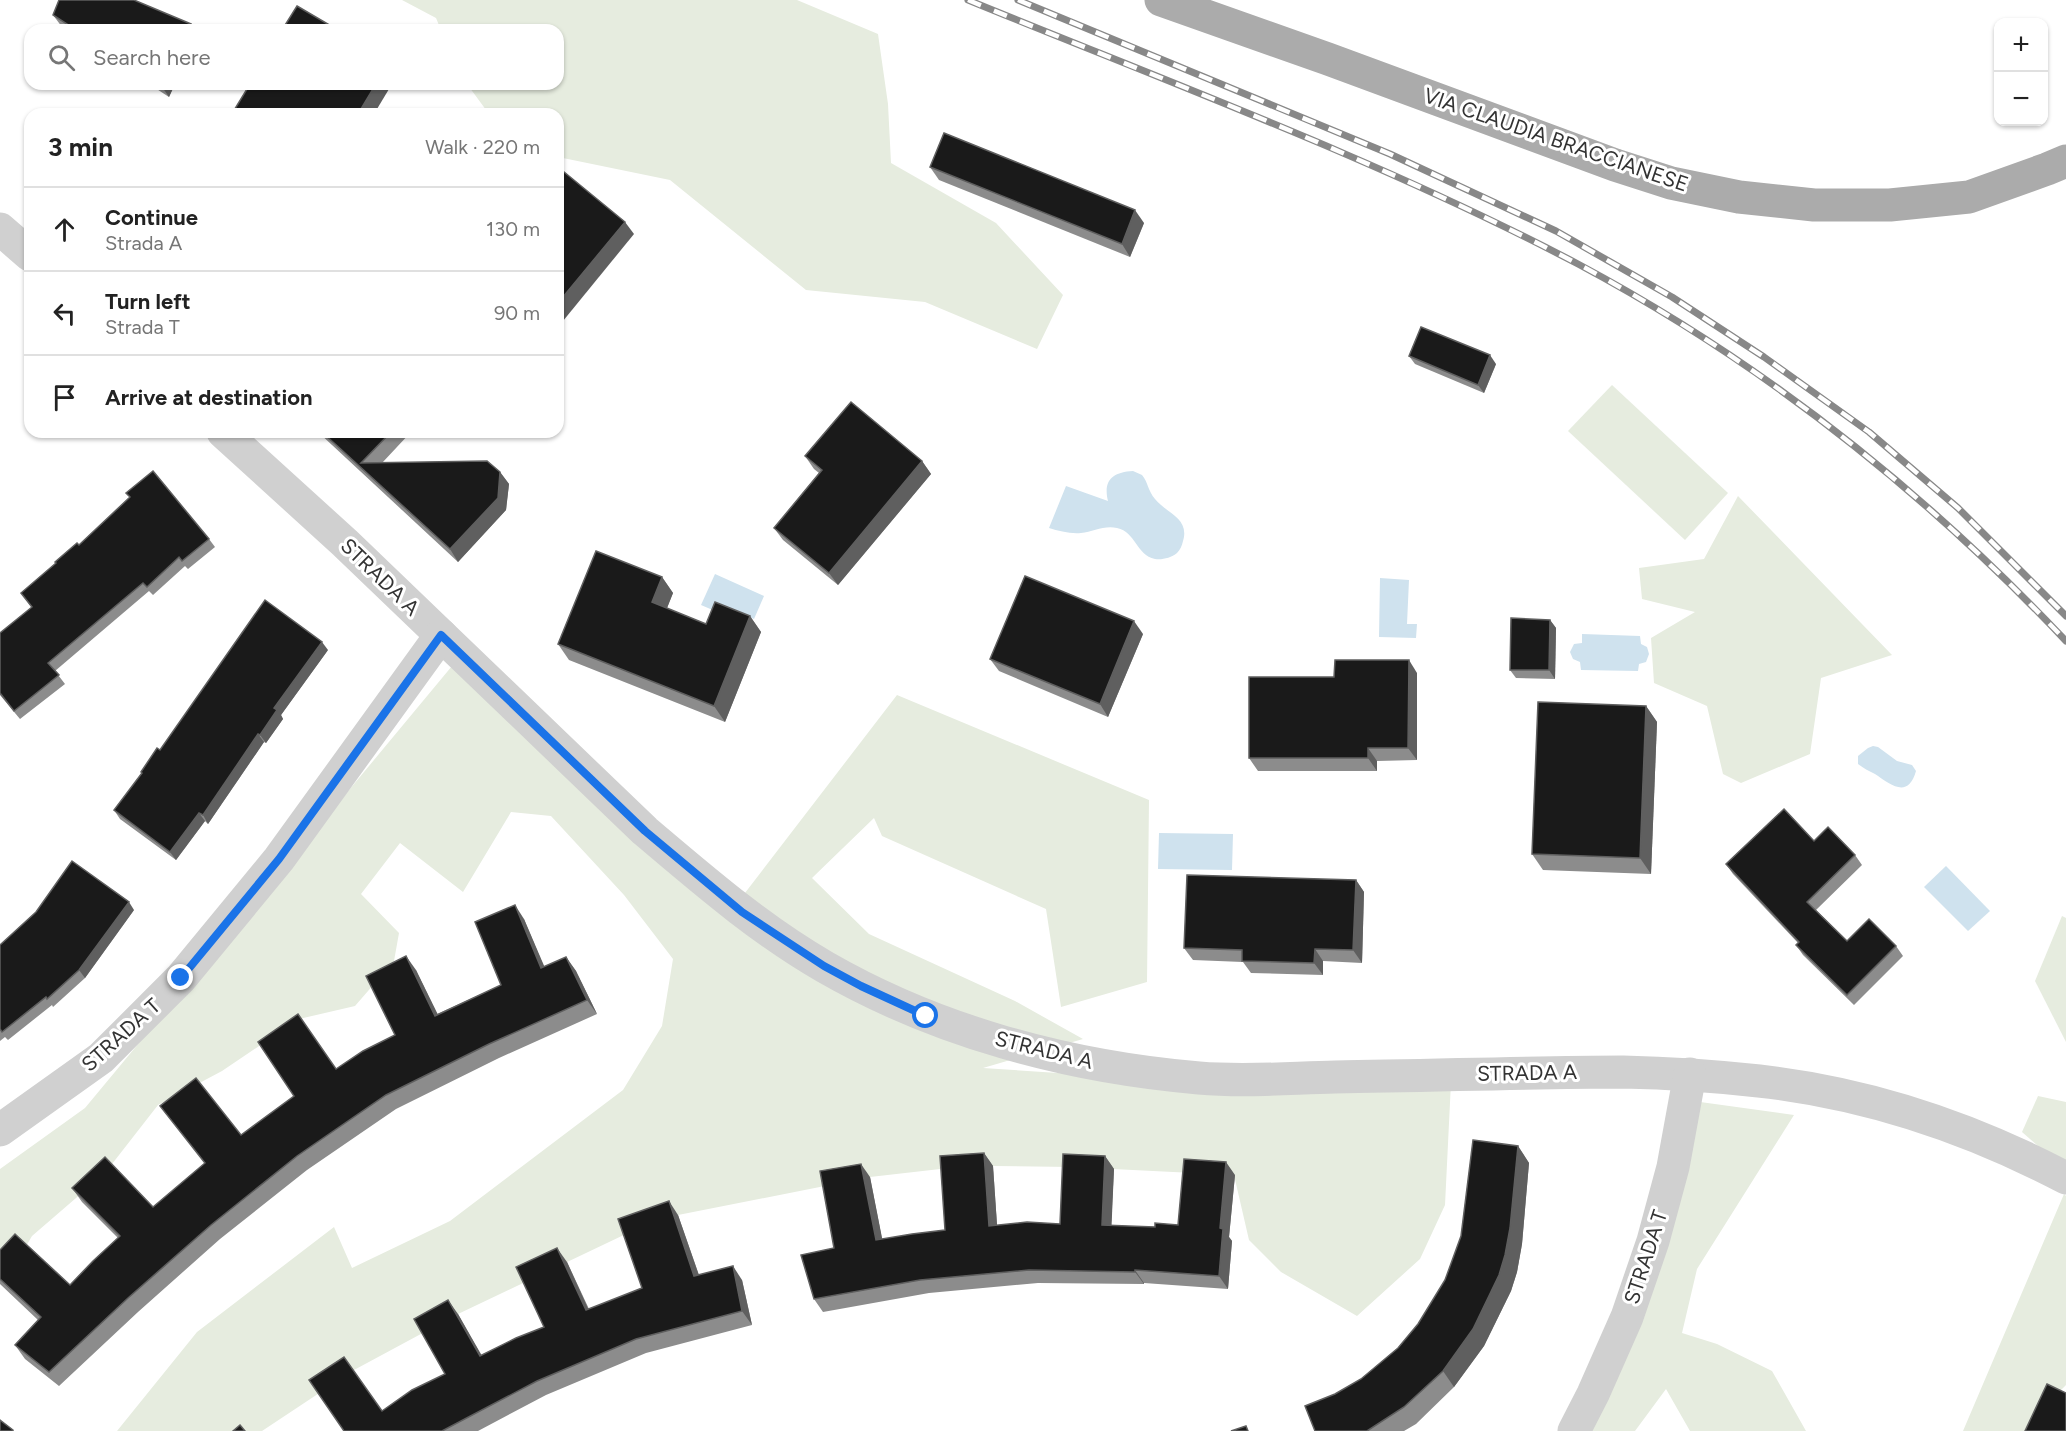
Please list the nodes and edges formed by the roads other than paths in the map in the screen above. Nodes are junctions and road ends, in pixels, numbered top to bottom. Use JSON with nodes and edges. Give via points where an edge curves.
{"nodes":[{"id":1,"x":1161,"y":0,"type":"edge"},
{"id":2,"x":2066,"y":160,"type":"edge"},
{"id":3,"x":0,"y":229,"type":"edge"},
{"id":4,"x":24,"y":250,"type":"edge"},
{"id":5,"x":230,"y":438,"type":"edge"},
{"id":6,"x":441,"y":635,"type":"junction"},
{"id":7,"x":1690,"y":1074,"type":"junction"},
{"id":8,"x":0,"y":1130,"type":"edge"},
{"id":9,"x":2066,"y":1178,"type":"edge"},
{"id":10,"x":1574,"y":1431,"type":"edge"}],
"edges":[{"from":1,"to":2,"type":"main road","name":"VIA CLAUDIA BRACCIANESE","via":[[1615,165],[1671,183],[1739,197],[1814,205],[1890,205],[1969,197]]},
{"from":3,"to":4,"type":"street"},
{"from":5,"to":6,"type":"street","name":"STRADA A"},
{"from":6,"to":7,"type":"street","name":"STRADA A","via":[[645,831],[742,912],[861,986],[958,1028],[1062,1056],[1201,1078],[1525,1072]]},
{"from":6,"to":8,"type":"street","name":"STRADA T","via":[[279,859],[181,978],[100,1058]]},
{"from":7,"to":9,"type":"street","name":"STRADA A","via":[[1761,1081],[1877,1104],[2000,1146]]},
{"from":7,"to":10,"type":"street","name":"STRADA T","via":[[1673,1167],[1653,1241],[1626,1317]]}]}
